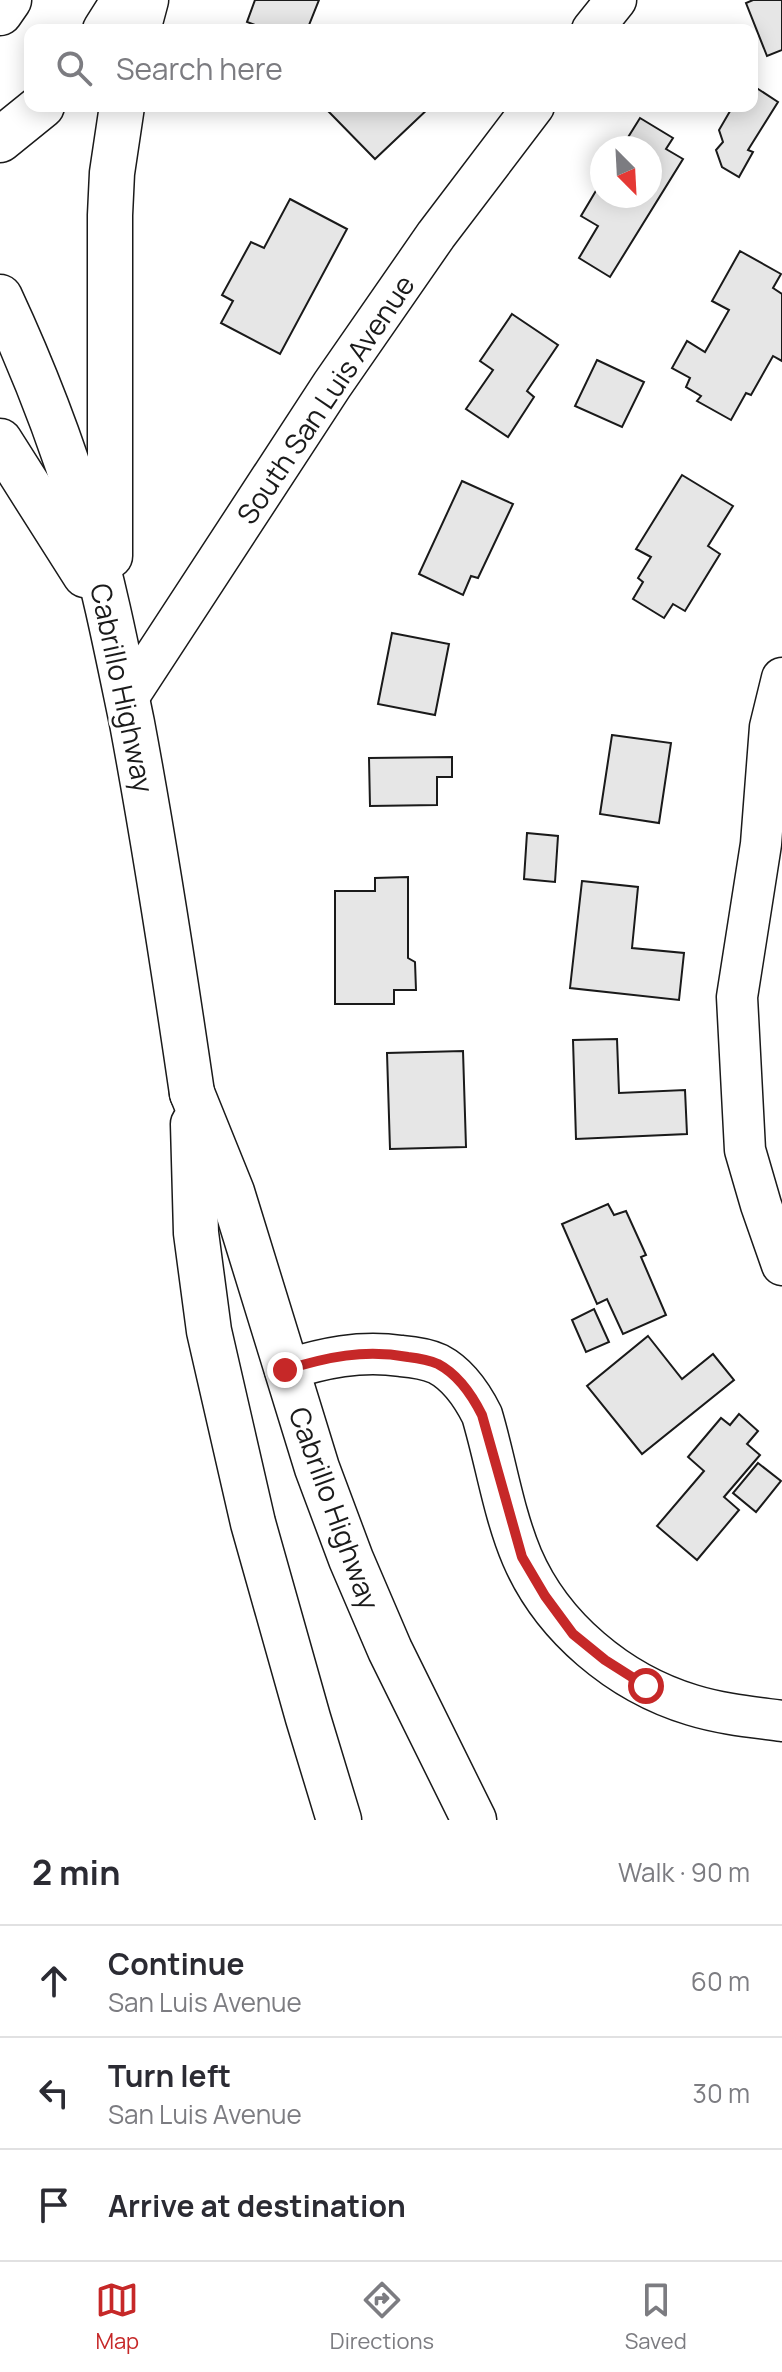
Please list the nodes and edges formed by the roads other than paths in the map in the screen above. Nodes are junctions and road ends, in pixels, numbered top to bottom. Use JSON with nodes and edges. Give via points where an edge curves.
{"nodes":[{"id":1,"x":9,"y":0,"type":"edge"},
{"id":2,"x":124,"y":0,"type":"edge"},
{"id":3,"x":146,"y":0,"type":"edge"},
{"id":4,"x":616,"y":0,"type":"edge"},
{"id":5,"x":0,"y":13,"type":"edge"},
{"id":6,"x":109,"y":24,"type":"edge"},
{"id":7,"x":140,"y":24,"type":"edge"},
{"id":8,"x":597,"y":24,"type":"edge"},
{"id":9,"x":35,"y":112,"type":"edge"},
{"id":10,"x":121,"y":112,"type":"edge"},
{"id":11,"x":529,"y":112,"type":"edge"},
{"id":12,"x":0,"y":140,"type":"edge"},
{"id":13,"x":0,"y":297,"type":"edge"},
{"id":14,"x":0,"y":441,"type":"edge"},
{"id":15,"x":110,"y":615,"type":"junction"},
{"id":16,"x":782,"y":678,"type":"edge"},
{"id":17,"x":127,"y":699,"type":"junction"},
{"id":18,"x":192,"y":1093,"type":"junction"},
{"id":19,"x":782,"y":1265,"type":"edge"},
{"id":20,"x":285,"y":1370,"type":"junction"},
{"id":21,"x":782,"y":1721,"type":"edge"},
{"id":22,"x":339,"y":1820,"type":"edge"},
{"id":23,"x":474,"y":1820,"type":"edge"}],
"edges":[{"from":1,"to":5,"type":"main road"},
{"from":2,"to":6,"type":"main road"},
{"from":3,"to":7,"type":"main road"},
{"from":4,"to":8,"type":"street"},
{"from":9,"to":12,"type":"main road"},
{"from":10,"to":15,"type":"main road","via":[[110,215]]},
{"from":11,"to":17,"type":"street","name":"South San Luis Avenue","via":[[341,372]]},
{"from":13,"to":15,"type":"main road","name":"Cabrillo Highway","via":[[58,436]]},
{"from":14,"to":15,"type":"main road"},
{"from":15,"to":17,"type":"main road","name":"Cabrillo Highway"},
{"from":16,"to":19,"type":"street","via":[[770,727],[761,844],[737,997],[745,1150]]},
{"from":17,"to":18,"type":"main road","name":"Cabrillo Highway"},
{"from":18,"to":20,"type":"main road","name":"Cabrillo Highway","via":[[232,1192]]},
{"from":18,"to":22,"type":"main road","name":"Cabrillo Highway","via":[[196,1233],[209,1331],[253,1523]]},
{"from":20,"to":21,"type":"street","via":[[324,1358],[382,1353],[437,1364],[455,1376],[482,1415],[522,1557],[573,1634],[646,1686],[691,1705]]},
{"from":20,"to":23,"type":"main road","name":"Cabrillo Highway","via":[[351,1559]]}]}
